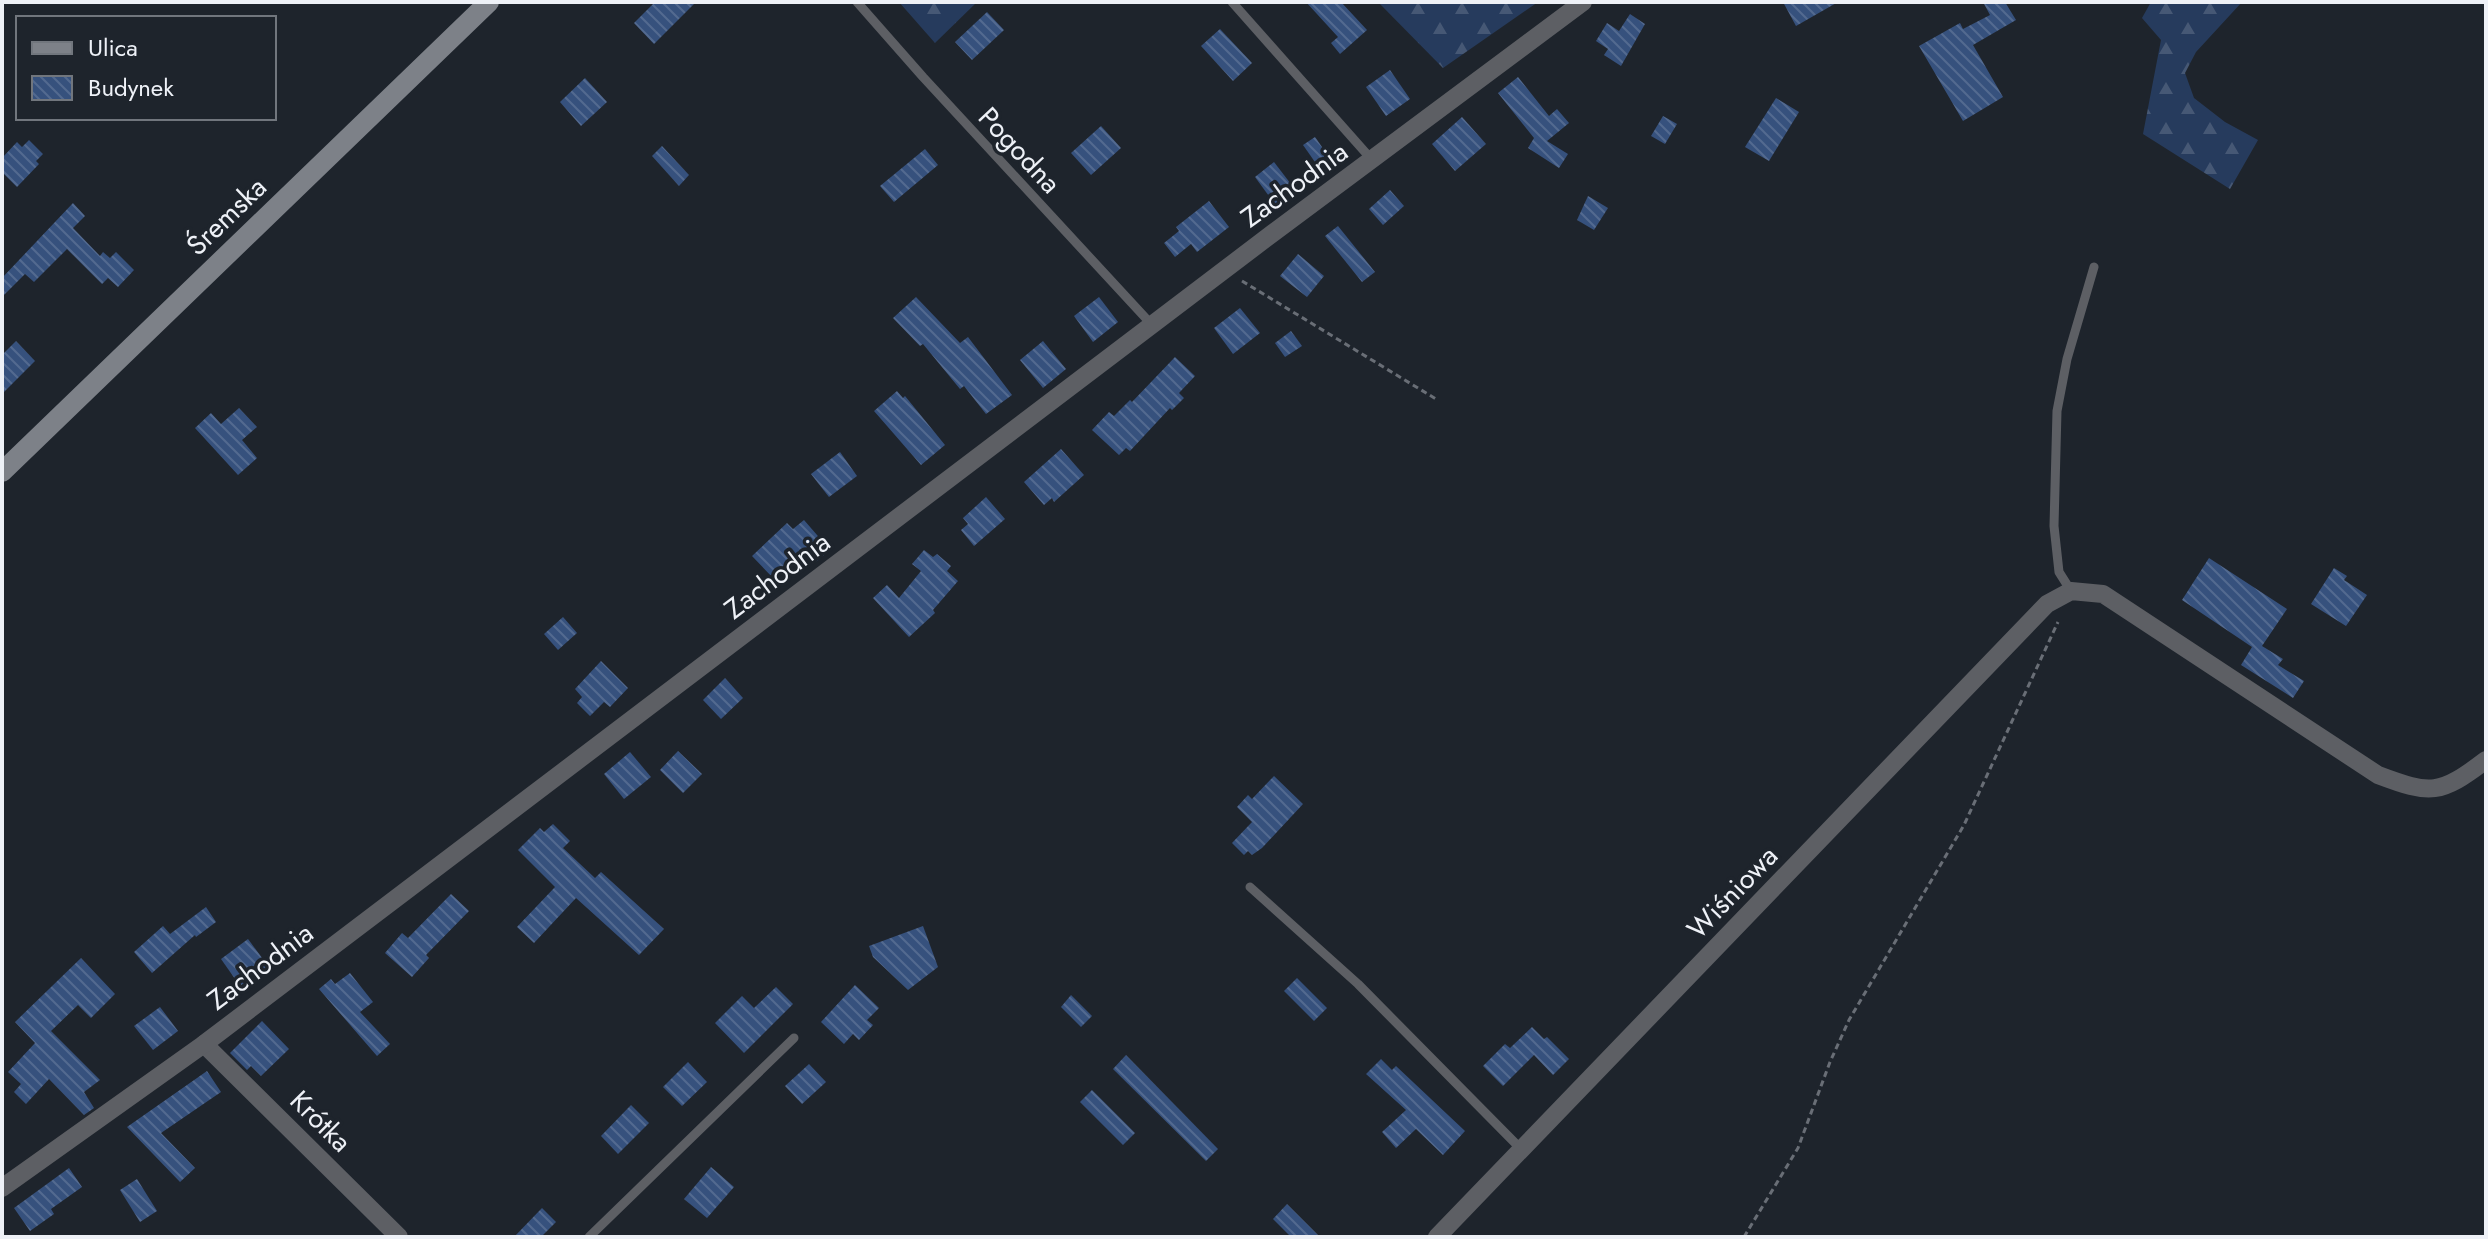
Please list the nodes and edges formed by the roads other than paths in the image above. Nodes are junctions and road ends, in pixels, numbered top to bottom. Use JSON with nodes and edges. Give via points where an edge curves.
{"nodes":[{"id":1,"x":489,"y":2,"type":"edge"},
{"id":2,"x":857,"y":2,"type":"edge"},
{"id":3,"x":1232,"y":2,"type":"edge"},
{"id":4,"x":1583,"y":2,"type":"edge"},
{"id":5,"x":1373,"y":161,"type":"junction"},
{"id":6,"x":2094,"y":267,"type":"dead end"},
{"id":7,"x":1153,"y":326,"type":"junction"},
{"id":8,"x":2,"y":472,"type":"edge"},
{"id":9,"x":2071,"y":591,"type":"junction"},
{"id":10,"x":2486,"y":760,"type":"edge"},
{"id":11,"x":1250,"y":887,"type":"dead end"},
{"id":12,"x":794,"y":1038,"type":"dead end"},
{"id":13,"x":204,"y":1044,"type":"junction"},
{"id":14,"x":1522,"y":1150,"type":"junction"},
{"id":15,"x":2,"y":1188,"type":"edge"},
{"id":16,"x":399,"y":1237,"type":"edge"},
{"id":17,"x":589,"y":1237,"type":"edge"},
{"id":18,"x":1437,"y":1237,"type":"edge"}],
"edges":[{"from":1,"to":8,"type":"main road","name":"Śremska"},
{"from":2,"to":7,"type":"lane","name":"Pogodna"},
{"from":3,"to":5,"type":"lane"},
{"from":4,"to":5,"type":"street","name":"Zachodnia"},
{"from":5,"to":7,"type":"street","name":"Zachodnia"},
{"from":6,"to":9,"type":"lane","via":[[2057,411],[2054,526],[2059,572]]},
{"from":7,"to":13,"type":"street","name":"Zachodnia"},
{"from":9,"to":10,"type":"street","via":[[2103,594],[2378,775],[2431,790],[2456,783]]},
{"from":9,"to":14,"type":"street","name":"Wiśniowa","via":[[2047,604]]},
{"from":11,"to":14,"type":"lane","via":[[1358,984]]},
{"from":12,"to":17,"type":"lane"},
{"from":13,"to":15,"type":"street","name":"Zachodnia"},
{"from":13,"to":16,"type":"street","name":"Krótka"},
{"from":14,"to":18,"type":"street","name":"Wiśniowa"}]}
